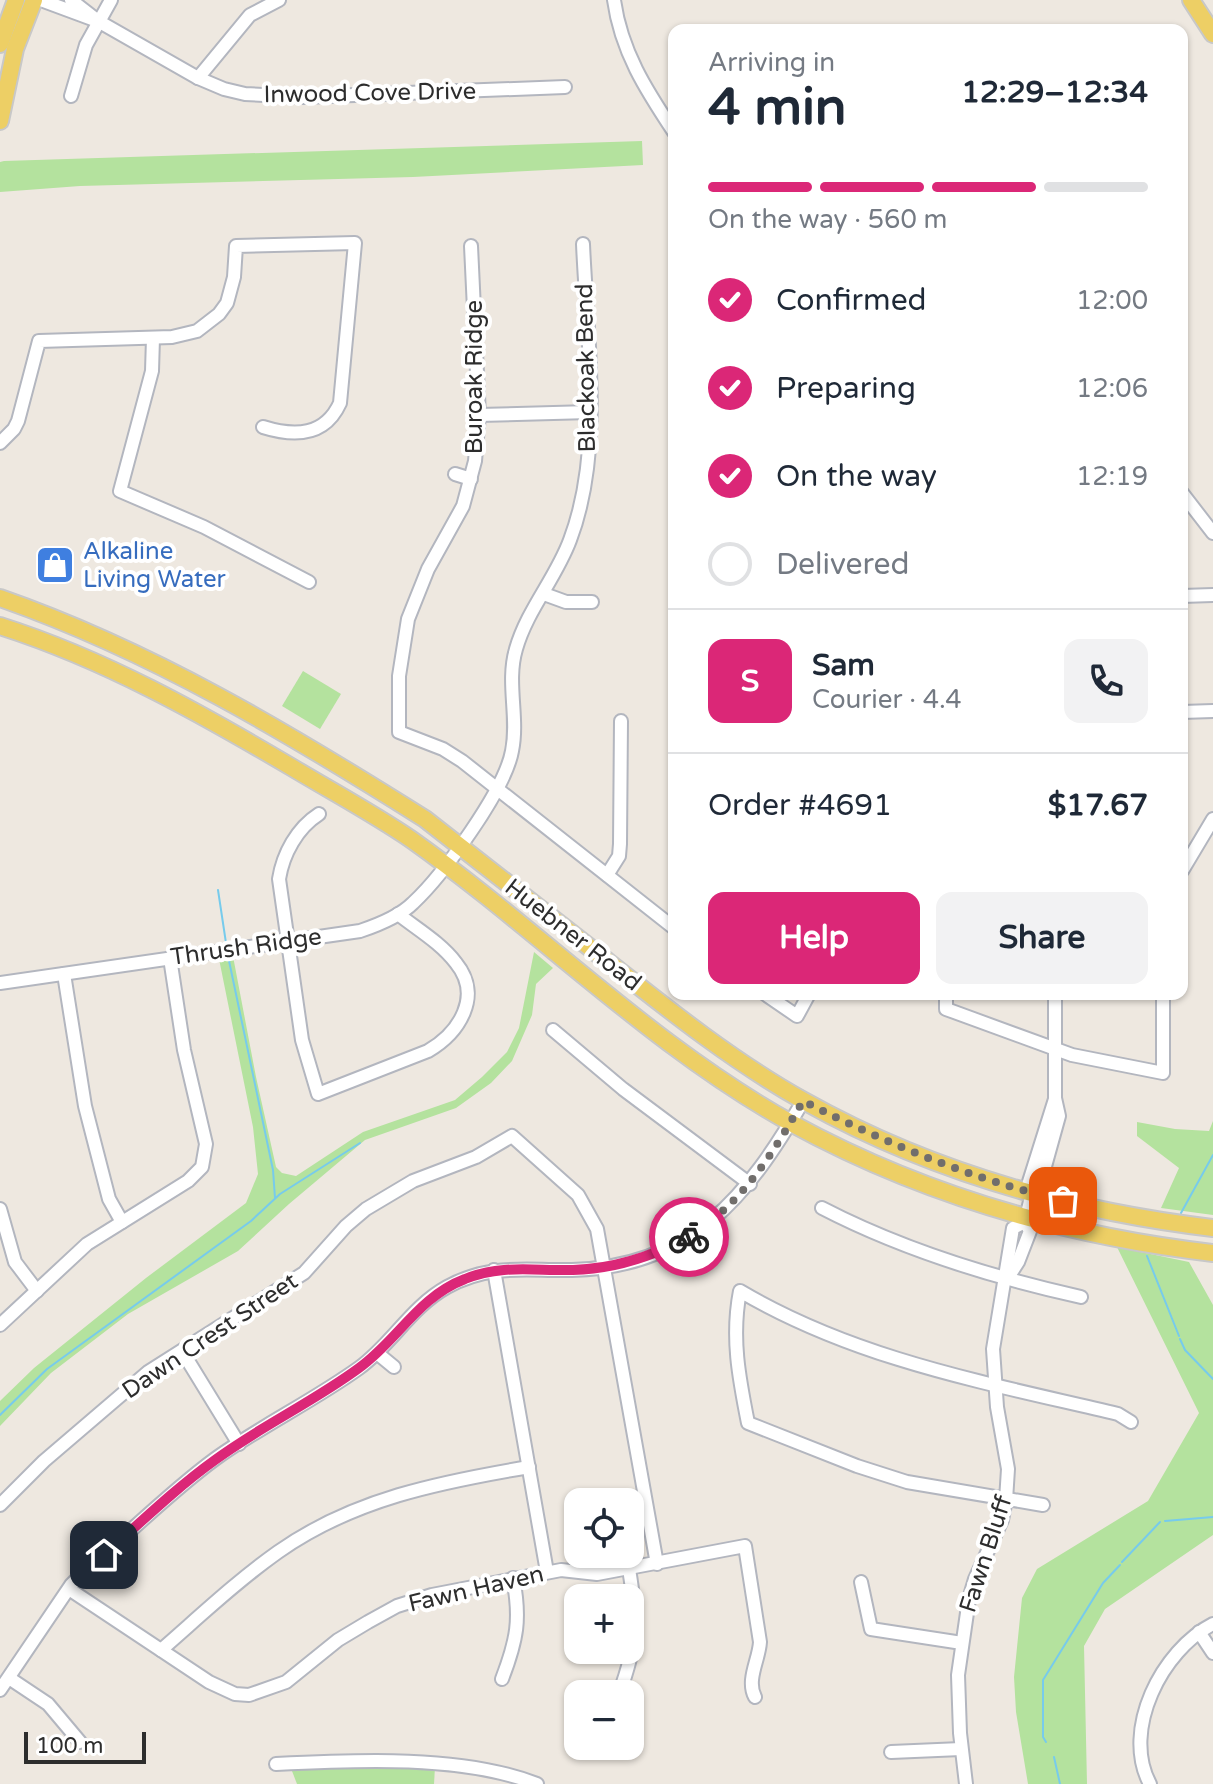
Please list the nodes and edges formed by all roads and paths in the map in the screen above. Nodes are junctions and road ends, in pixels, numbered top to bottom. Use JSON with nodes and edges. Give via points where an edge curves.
{"nodes":[{"id":1,"x":16,"y":0,"type":"edge"},
{"id":2,"x":34,"y":0,"type":"edge"},
{"id":3,"x":41,"y":0,"type":"edge"},
{"id":4,"x":111,"y":0,"type":"edge"},
{"id":5,"x":279,"y":0,"type":"edge"},
{"id":6,"x":614,"y":0,"type":"edge"},
{"id":7,"x":624,"y":0,"type":"edge"},
{"id":8,"x":1191,"y":0,"type":"edge"},
{"id":9,"x":72,"y":5,"type":"edge"},
{"id":10,"x":98,"y":21,"type":"junction"},
{"id":11,"x":620,"y":25,"type":"junction"},
{"id":12,"x":1213,"y":34,"type":"edge"},
{"id":13,"x":0,"y":44,"type":"edge"},
{"id":14,"x":198,"y":78,"type":"junction"},
{"id":15,"x":565,"y":87,"type":"dead end"},
{"id":16,"x":71,"y":96,"type":"dead end"},
{"id":17,"x":0,"y":121,"type":"edge"},
{"id":18,"x":668,"y":123,"type":"edge"},
{"id":19,"x":583,"y":244,"type":"dead end"},
{"id":20,"x":471,"y":246,"type":"dead end"},
{"id":21,"x":153,"y":338,"type":"junction"},
{"id":22,"x":590,"y":412,"type":"junction"},
{"id":23,"x":479,"y":415,"type":"junction"},
{"id":24,"x":263,"y":427,"type":"dead end"},
{"id":25,"x":0,"y":443,"type":"edge"},
{"id":26,"x":455,"y":474,"type":"dead end"},
{"id":27,"x":471,"y":479,"type":"junction"},
{"id":28,"x":1188,"y":501,"type":"edge"},
{"id":29,"x":1213,"y":533,"type":"edge"},
{"id":30,"x":309,"y":582,"type":"dead end"},
{"id":31,"x":544,"y":594,"type":"junction"},
{"id":32,"x":1213,"y":595,"type":"edge"},
{"id":33,"x":1188,"y":596,"type":"edge"},
{"id":34,"x":0,"y":598,"type":"edge"},
{"id":35,"x":592,"y":602,"type":"dead end"},
{"id":36,"x":0,"y":626,"type":"edge"},
{"id":37,"x":109,"y":642,"type":"junction"},
{"id":38,"x":97,"y":663,"type":"junction"},
{"id":39,"x":1213,"y":711,"type":"edge"},
{"id":40,"x":1188,"y":712,"type":"edge"},
{"id":41,"x":621,"y":721,"type":"dead end"},
{"id":42,"x":498,"y":789,"type":"junction"},
{"id":43,"x":319,"y":814,"type":"dead end"},
{"id":44,"x":1213,"y":819,"type":"edge"},
{"id":45,"x":459,"y":845,"type":"junction"},
{"id":46,"x":1188,"y":845,"type":"edge"},
{"id":47,"x":1194,"y":849,"type":"junction"},
{"id":48,"x":1188,"y":860,"type":"edge"},
{"id":49,"x":444,"y":865,"type":"junction"},
{"id":50,"x":607,"y":875,"type":"junction"},
{"id":51,"x":398,"y":914,"type":"junction"},
{"id":52,"x":668,"y":923,"type":"edge"},
{"id":53,"x":287,"y":941,"type":"junction"},
{"id":54,"x":170,"y":958,"type":"junction"},
{"id":55,"x":64,"y":974,"type":"junction"},
{"id":56,"x":0,"y":983,"type":"edge"},
{"id":57,"x":774,"y":1000,"type":"edge"},
{"id":58,"x":806,"y":1000,"type":"edge"},
{"id":59,"x":946,"y":1000,"type":"edge"},
{"id":60,"x":1055,"y":1000,"type":"edge"},
{"id":61,"x":1163,"y":1000,"type":"edge"},
{"id":62,"x":553,"y":1030,"type":"dead end"},
{"id":63,"x":1055,"y":1050,"type":"junction"},
{"id":64,"x":803,"y":1101,"type":"junction"},
{"id":65,"x":790,"y":1122,"type":"junction"},
{"id":66,"x":750,"y":1184,"type":"junction"},
{"id":67,"x":1032,"y":1192,"type":"junction"},
{"id":68,"x":822,"y":1208,"type":"dead end"},
{"id":69,"x":0,"y":1209,"type":"edge"},
{"id":70,"x":1025,"y":1220,"type":"junction"},
{"id":71,"x":122,"y":1222,"type":"junction"},
{"id":72,"x":1213,"y":1228,"type":"edge"},
{"id":73,"x":1213,"y":1253,"type":"edge"},
{"id":74,"x":604,"y":1267,"type":"junction"},
{"id":75,"x":494,"y":1270,"type":"junction"},
{"id":76,"x":1007,"y":1279,"type":"junction"},
{"id":77,"x":37,"y":1291,"type":"junction"},
{"id":78,"x":1081,"y":1297,"type":"dead end"},
{"id":79,"x":0,"y":1325,"type":"edge"},
{"id":80,"x":182,"y":1351,"type":"junction"},
{"id":81,"x":377,"y":1353,"type":"junction"},
{"id":82,"x":394,"y":1367,"type":"dead end"},
{"id":83,"x":995,"y":1385,"type":"junction"},
{"id":84,"x":1131,"y":1422,"type":"dead end"},
{"id":85,"x":239,"y":1444,"type":"junction"},
{"id":86,"x":529,"y":1467,"type":"junction"},
{"id":87,"x":1006,"y":1500,"type":"junction"},
{"id":88,"x":0,"y":1505,"type":"edge"},
{"id":89,"x":1043,"y":1505,"type":"dead end"},
{"id":90,"x":657,"y":1564,"type":"junction"},
{"id":91,"x":629,"y":1569,"type":"junction"},
{"id":92,"x":547,"y":1572,"type":"junction"},
{"id":93,"x":513,"y":1578,"type":"junction"},
{"id":94,"x":861,"y":1582,"type":"dead end"},
{"id":95,"x":69,"y":1589,"type":"junction"},
{"id":96,"x":1213,"y":1624,"type":"edge"},
{"id":97,"x":1199,"y":1632,"type":"junction"},
{"id":98,"x":962,"y":1643,"type":"junction"},
{"id":99,"x":161,"y":1650,"type":"junction"},
{"id":100,"x":1213,"y":1653,"type":"edge"},
{"id":101,"x":9,"y":1678,"type":"junction"},
{"id":102,"x":502,"y":1679,"type":"dead end"},
{"id":103,"x":623,"y":1680,"type":"edge"},
{"id":104,"x":0,"y":1690,"type":"edge"},
{"id":105,"x":755,"y":1697,"type":"dead end"},
{"id":106,"x":80,"y":1742,"type":"dead end"},
{"id":107,"x":961,"y":1749,"type":"junction"},
{"id":108,"x":891,"y":1752,"type":"dead end"},
{"id":109,"x":276,"y":1764,"type":"dead end"},
{"id":110,"x":537,"y":1784,"type":"edge"},
{"id":111,"x":966,"y":1784,"type":"edge"},
{"id":112,"x":1150,"y":1784,"type":"edge"}],
"edges":[{"from":1,"to":13,"type":"main road"},
{"from":2,"to":17,"type":"main road","via":[[15,49]]},
{"from":3,"to":9,"type":"street","name":"Inwood Cove Drive"},
{"from":4,"to":10,"type":"street"},
{"from":5,"to":14,"type":"street","via":[[250,15]]},
{"from":6,"to":11,"type":"street"},
{"from":7,"to":11,"type":"street"},
{"from":8,"to":12,"type":"main road"},
{"from":9,"to":10,"type":"street","name":"Inwood Cove Drive"},
{"from":10,"to":14,"type":"street","name":"Inwood Cove Drive"},
{"from":10,"to":16,"type":"street"},
{"from":11,"to":18,"type":"street","via":[[642,85]]},
{"from":14,"to":15,"type":"street","name":"Inwood Cove Drive","via":[[245,94],[289,97]]},
{"from":19,"to":22,"type":"street","name":"Blackoak Bend"},
{"from":20,"to":23,"type":"street","name":"Buroak Ridge"},
{"from":21,"to":24,"type":"street","via":[[185,335],[219,314],[232,291],[236,246],[355,243],[335,415],[309,432]]},
{"from":21,"to":25,"type":"street","via":[[39,341],[18,421]]},
{"from":21,"to":30,"type":"street","via":[[152,371],[120,491],[204,527]]},
{"from":22,"to":23,"type":"street"},
{"from":22,"to":31,"type":"street","name":"Blackoak Bend","via":[[590,447],[578,516]]},
{"from":23,"to":27,"type":"street","name":"Buroak Ridge"},
{"from":26,"to":27,"type":"street"},
{"from":27,"to":42,"type":"street","name":"Buroak Ridge","via":[[408,619],[399,676],[399,732],[443,749]]},
{"from":28,"to":29,"type":"street"},
{"from":31,"to":35,"type":"street","via":[[566,602]]},
{"from":31,"to":42,"type":"street","name":"Blackoak Bend","via":[[516,649],[511,680],[513,749]]},
{"from":32,"to":33,"type":"street"},
{"from":34,"to":37,"type":"main road","name":"Huebner Road"},
{"from":36,"to":38,"type":"main road","name":"Huebner Road"},
{"from":37,"to":38,"type":"main road"},
{"from":37,"to":45,"type":"main road","name":"Huebner Road","via":[[267,724]]},
{"from":38,"to":49,"type":"main road","name":"Huebner Road","via":[[255,746]]},
{"from":39,"to":40,"type":"street"},
{"from":41,"to":50,"type":"street","via":[[619,856]]},
{"from":42,"to":45,"type":"street","name":"Blackoak Bend"},
{"from":42,"to":50,"type":"street"},
{"from":43,"to":53,"type":"street","via":[[303,826],[281,868]]},
{"from":44,"to":47,"type":"street"},
{"from":45,"to":49,"type":"street","name":"Thrush Ridge"},
{"from":45,"to":64,"type":"main road","name":"Huebner Road","via":[[703,1036]]},
{"from":46,"to":47,"type":"street"},
{"from":47,"to":48,"type":"street"},
{"from":49,"to":51,"type":"street","name":"Thrush Ridge"},
{"from":49,"to":65,"type":"main road","name":"Huebner Road","via":[[700,1065]]},
{"from":50,"to":52,"type":"street"},
{"from":51,"to":53,"type":"street","name":"Thrush Ridge","via":[[360,931]]},
{"from":51,"to":53,"type":"street","via":[[458,965],[467,986],[462,1020],[428,1051],[318,1094],[304,1053]]},
{"from":53,"to":54,"type":"street","name":"Thrush Ridge"},
{"from":54,"to":55,"type":"street","name":"Thrush Ridge"},
{"from":54,"to":71,"type":"street","via":[[206,1156],[188,1181]]},
{"from":55,"to":56,"type":"street","name":"Thrush Ridge"},
{"from":55,"to":71,"type":"street","via":[[85,1106],[109,1199]]},
{"from":57,"to":58,"type":"street","via":[[797,1016]]},
{"from":59,"to":63,"type":"street","via":[[946,1009]]},
{"from":60,"to":63,"type":"street"},
{"from":61,"to":63,"type":"street","via":[[1163,1073]]},
{"from":62,"to":66,"type":"street"},
{"from":63,"to":67,"type":"street","via":[[1058,1123],[1039,1188]]},
{"from":64,"to":65,"type":"street"},
{"from":64,"to":67,"type":"main road","name":"Huebner Road","via":[[948,1168]]},
{"from":65,"to":66,"type":"street"},
{"from":65,"to":70,"type":"main road","name":"Huebner Road","via":[[940,1191]]},
{"from":66,"to":74,"type":"street","via":[[687,1238],[642,1258]]},
{"from":67,"to":70,"type":"street"},
{"from":67,"to":72,"type":"main road","name":"Huebner Road","via":[[1112,1214]]},
{"from":68,"to":76,"type":"street","via":[[938,1258]]},
{"from":69,"to":77,"type":"street","via":[[15,1262]]},
{"from":70,"to":73,"type":"main road","name":"Huebner Road"},
{"from":70,"to":76,"type":"street","name":"Fawn Bluff","via":[[1013,1228]]},
{"from":71,"to":77,"type":"street","via":[[87,1244]]},
{"from":74,"to":75,"type":"street"},
{"from":74,"to":80,"type":"street","name":"Dawn Crest Street","via":[[597,1229],[584,1203],[512,1136],[389,1194],[346,1226],[294,1280]]},
{"from":74,"to":90,"type":"street"},
{"from":75,"to":81,"type":"street","via":[[433,1296]]},
{"from":75,"to":86,"type":"street"},
{"from":76,"to":78,"type":"street"},
{"from":76,"to":83,"type":"street","name":"Fawn Bluff","via":[[994,1339]]},
{"from":77,"to":79,"type":"street"},
{"from":80,"to":85,"type":"street"},
{"from":80,"to":88,"type":"street","name":"Dawn Crest Street","via":[[148,1372]]},
{"from":81,"to":82,"type":"street"},
{"from":81,"to":85,"type":"street"},
{"from":83,"to":84,"type":"street","via":[[1118,1414]]},
{"from":83,"to":87,"type":"street","name":"Fawn Bluff","via":[[1006,1452]]},
{"from":83,"to":87,"type":"street","via":[[862,1348],[740,1291],[735,1355],[748,1423],[907,1482]]},
{"from":85,"to":95,"type":"street","via":[[212,1461]]},
{"from":86,"to":92,"type":"street"},
{"from":86,"to":99,"type":"street","via":[[401,1493],[316,1528],[277,1553]]},
{"from":87,"to":89,"type":"street"},
{"from":87,"to":98,"type":"street","name":"Fawn Bluff","via":[[975,1579]]},
{"from":90,"to":91,"type":"street","name":"Fawn Haven"},
{"from":90,"to":105,"type":"street","name":"Fawn Haven","via":[[745,1546],[760,1642],[750,1689]]},
{"from":91,"to":92,"type":"street","name":"Fawn Haven"},
{"from":91,"to":103,"type":"street","via":[[636,1641]]},
{"from":92,"to":93,"type":"street","name":"Fawn Haven"},
{"from":93,"to":99,"type":"street","name":"Fawn Haven","via":[[397,1606],[338,1640],[286,1682],[256,1694],[222,1689]]},
{"from":93,"to":102,"type":"street","via":[[518,1630]]},
{"from":94,"to":98,"type":"street","via":[[871,1629]]},
{"from":95,"to":99,"type":"street","name":"Fawn Haven"},
{"from":95,"to":101,"type":"street"},
{"from":96,"to":97,"type":"street"},
{"from":97,"to":100,"type":"street"},
{"from":97,"to":112,"type":"street","via":[[1173,1655],[1151,1695],[1142,1742],[1143,1770]]},
{"from":98,"to":107,"type":"street","name":"Fawn Bluff"},
{"from":101,"to":104,"type":"street"},
{"from":101,"to":106,"type":"street","via":[[48,1704]]},
{"from":107,"to":108,"type":"street"},
{"from":107,"to":111,"type":"street","name":"Fawn Bluff"},
{"from":109,"to":110,"type":"street","via":[[443,1764],[479,1767]]}]}
